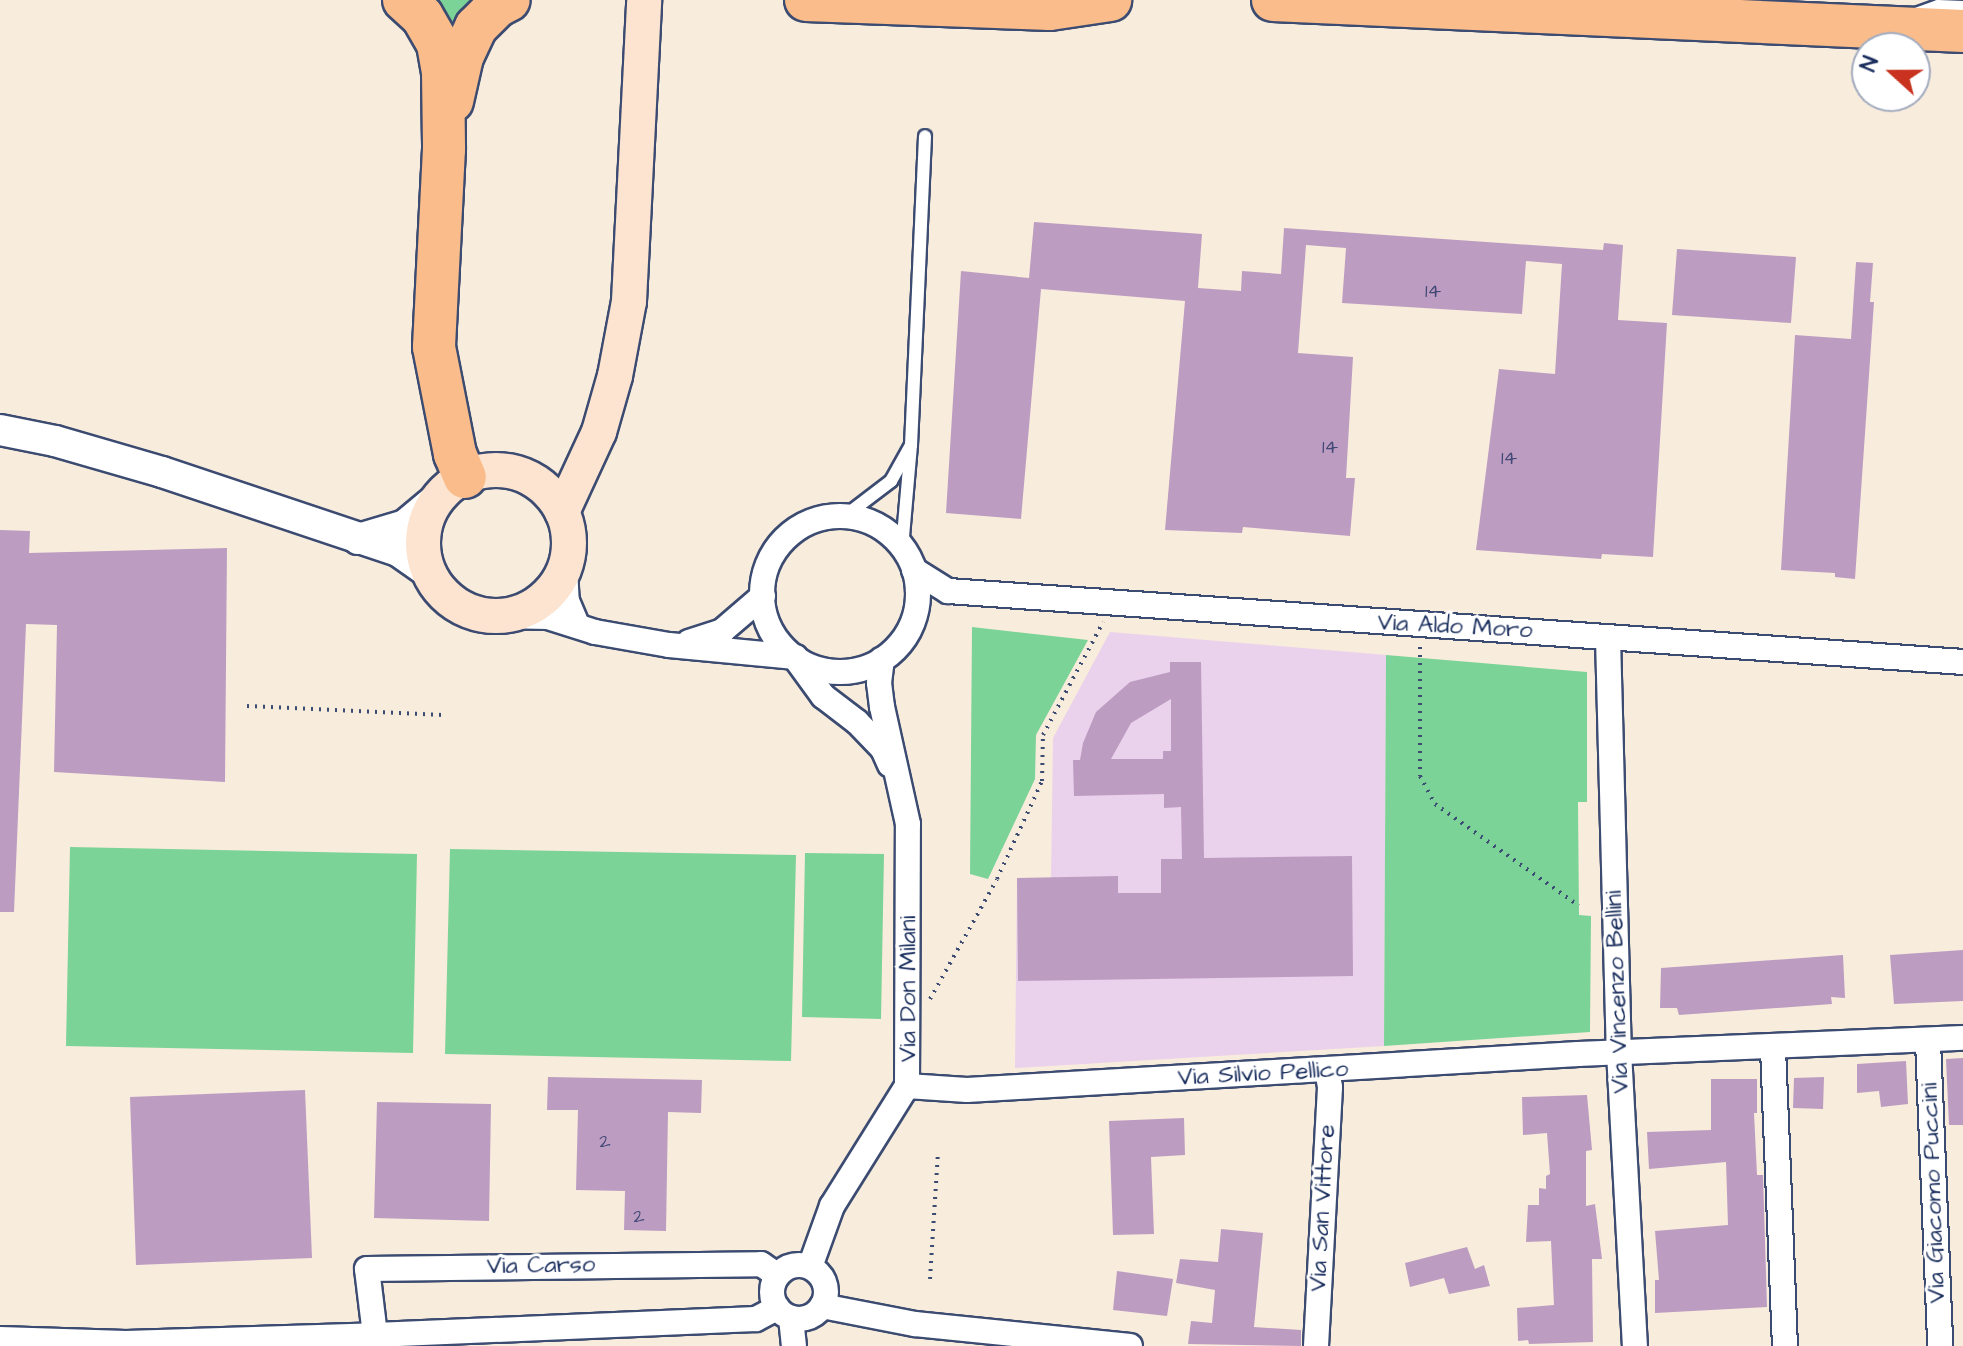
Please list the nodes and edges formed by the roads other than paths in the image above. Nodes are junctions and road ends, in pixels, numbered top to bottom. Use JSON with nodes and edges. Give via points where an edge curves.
{"nodes":[{"id":1,"x":404,"y":0,"type":"edge"},
{"id":2,"x":509,"y":0,"type":"edge"},
{"id":3,"x":644,"y":0,"type":"edge"},
{"id":4,"x":806,"y":0,"type":"edge"},
{"id":5,"x":1110,"y":0,"type":"edge"},
{"id":6,"x":1273,"y":0,"type":"edge"},
{"id":7,"x":1333,"y":1,"type":"edge"},
{"id":8,"x":1963,"y":7,"type":"edge"},
{"id":9,"x":1878,"y":27,"type":"junction"},
{"id":10,"x":1963,"y":31,"type":"edge"},
{"id":11,"x":925,"y":136,"type":"dead end"},
{"id":12,"x":444,"y":149,"type":"junction"},
{"id":13,"x":0,"y":430,"type":"edge"},
{"id":14,"x":599,"y":432,"type":"junction"},
{"id":15,"x":911,"y":445,"type":"junction"},
{"id":16,"x":480,"y":479,"type":"junction"},
{"id":17,"x":562,"y":512,"type":"junction"},
{"id":18,"x":845,"y":516,"type":"junction"},
{"id":19,"x":358,"y":539,"type":"junction"},
{"id":20,"x":902,"y":547,"type":"junction"},
{"id":21,"x":565,"y":568,"type":"junction"},
{"id":22,"x":914,"y":570,"type":"junction"},
{"id":23,"x":431,"y":574,"type":"junction"},
{"id":24,"x":948,"y":591,"type":"junction"},
{"id":25,"x":763,"y":596,"type":"junction"},
{"id":26,"x":500,"y":616,"type":"junction"},
{"id":27,"x":914,"y":619,"type":"junction"},
{"id":28,"x":577,"y":625,"type":"junction"},
{"id":29,"x":1608,"y":638,"type":"junction"},
{"id":30,"x":669,"y":645,"type":"junction"},
{"id":31,"x":795,"y":657,"type":"junction"},
{"id":32,"x":882,"y":659,"type":"junction"},
{"id":33,"x":1963,"y":662,"type":"edge"},
{"id":34,"x":899,"y":783,"type":"junction"},
{"id":35,"x":1963,"y":1038,"type":"edge"},
{"id":36,"x":1928,"y":1041,"type":"junction"},
{"id":37,"x":1773,"y":1048,"type":"junction"},
{"id":38,"x":1619,"y":1052,"type":"junction"},
{"id":39,"x":1327,"y":1070,"type":"junction"},
{"id":40,"x":907,"y":1086,"type":"junction"},
{"id":41,"x":810,"y":1267,"type":"junction"},
{"id":42,"x":777,"y":1275,"type":"junction"},
{"id":43,"x":822,"y":1306,"type":"junction"},
{"id":44,"x":784,"y":1313,"type":"junction"},
{"id":45,"x":375,"y":1335,"type":"junction"},
{"id":46,"x":0,"y":1339,"type":"edge"},
{"id":47,"x":794,"y":1346,"type":"edge"},
{"id":48,"x":1130,"y":1346,"type":"edge"},
{"id":49,"x":1316,"y":1346,"type":"edge"},
{"id":50,"x":1635,"y":1346,"type":"edge"},
{"id":51,"x":1785,"y":1346,"type":"edge"},
{"id":52,"x":1940,"y":1346,"type":"edge"}],
"edges":[{"from":1,"to":12,"type":"highway","via":[[422,16],[438,44]]},
{"from":2,"to":12,"type":"highway","via":[[476,27],[462,57]]},
{"from":3,"to":14,"type":"main road","via":[[629,301]]},
{"from":4,"to":5,"type":"highway","via":[[1050,9]]},
{"from":6,"to":7,"type":"highway"},
{"from":7,"to":9,"type":"highway"},
{"from":8,"to":9,"type":"lane","via":[[1938,6]]},
{"from":9,"to":10,"type":"highway"},
{"from":11,"to":15,"type":"lane"},
{"from":12,"to":16,"type":"highway","via":[[434,347],[446,412],[471,449]]},
{"from":13,"to":19,"type":"street","via":[[162,472]]},
{"from":14,"to":16,"type":"main road","via":[[563,463]]},
{"from":14,"to":17,"type":"main road"},
{"from":15,"to":18,"type":"lane","via":[[891,481]]},
{"from":15,"to":20,"type":"lane"},
{"from":16,"to":17,"type":"main road","via":[[545,489]]},
{"from":16,"to":19,"type":"street","via":[[405,525]]},
{"from":16,"to":23,"type":"main road","via":[[424,532]]},
{"from":17,"to":21,"type":"main road","via":[[569,539]]},
{"from":18,"to":20,"type":"street","via":[[877,525]]},
{"from":18,"to":25,"type":"street","via":[[814,521],[787,538],[769,564]]},
{"from":19,"to":23,"type":"street","via":[[398,551]]},
{"from":20,"to":22,"type":"street"},
{"from":21,"to":26,"type":"main road","via":[[540,602]]},
{"from":21,"to":28,"type":"street","via":[[567,601]]},
{"from":22,"to":24,"type":"street","name":"Via Aldo Moro"},
{"from":22,"to":27,"type":"street"},
{"from":23,"to":26,"type":"main road","via":[[459,606]]},
{"from":24,"to":27,"type":"street"},
{"from":24,"to":29,"type":"street","name":"Via Aldo Moro"},
{"from":25,"to":30,"type":"street","via":[[722,631]]},
{"from":25,"to":31,"type":"street","via":[[772,630]]},
{"from":26,"to":28,"type":"street","via":[[548,617]]},
{"from":27,"to":32,"type":"street","via":[[900,644]]},
{"from":28,"to":30,"type":"street"},
{"from":29,"to":33,"type":"street","name":"Via Aldo Moro"},
{"from":29,"to":38,"type":"street","name":"Via Vincenzo Bellini"},
{"from":30,"to":31,"type":"street"},
{"from":31,"to":32,"type":"street","via":[[839,672]]},
{"from":31,"to":34,"type":"street","name":"Via Don Milani","via":[[823,696],[883,749]]},
{"from":32,"to":34,"type":"street","name":"Via Don Milani","via":[[879,683]]},
{"from":34,"to":40,"type":"street","name":"Via Don Milani","via":[[908,824]]},
{"from":35,"to":36,"type":"street"},
{"from":36,"to":37,"type":"street","name":"Via Silvio Pellico"},
{"from":36,"to":52,"type":"street","name":"Via Giacomo Puccini"},
{"from":37,"to":38,"type":"street","name":"Via Silvio Pellico"},
{"from":37,"to":51,"type":"street"},
{"from":38,"to":39,"type":"street","name":"Via Silvio Pellico"},
{"from":38,"to":50,"type":"street","name":"Via Vincenzo Bellini"},
{"from":39,"to":40,"type":"street","name":"Via Silvio Pellico","via":[[967,1090]]},
{"from":39,"to":49,"type":"street","name":"Via San Vittore"},
{"from":40,"to":41,"type":"street","name":"Via Don Milani","via":[[832,1206]]},
{"from":41,"to":42,"type":"street","via":[[792,1265]]},
{"from":41,"to":43,"type":"street","via":[[826,1288]]},
{"from":42,"to":44,"type":"street","via":[[772,1292]]},
{"from":42,"to":45,"type":"street","name":"Via Carso","via":[[761,1264],[367,1269]]},
{"from":43,"to":44,"type":"street","via":[[808,1317]]},
{"from":43,"to":48,"type":"street","via":[[915,1324]]},
{"from":44,"to":45,"type":"street","via":[[756,1319]]},
{"from":44,"to":47,"type":"street"},
{"from":45,"to":46,"type":"street","via":[[126,1343]]}]}
